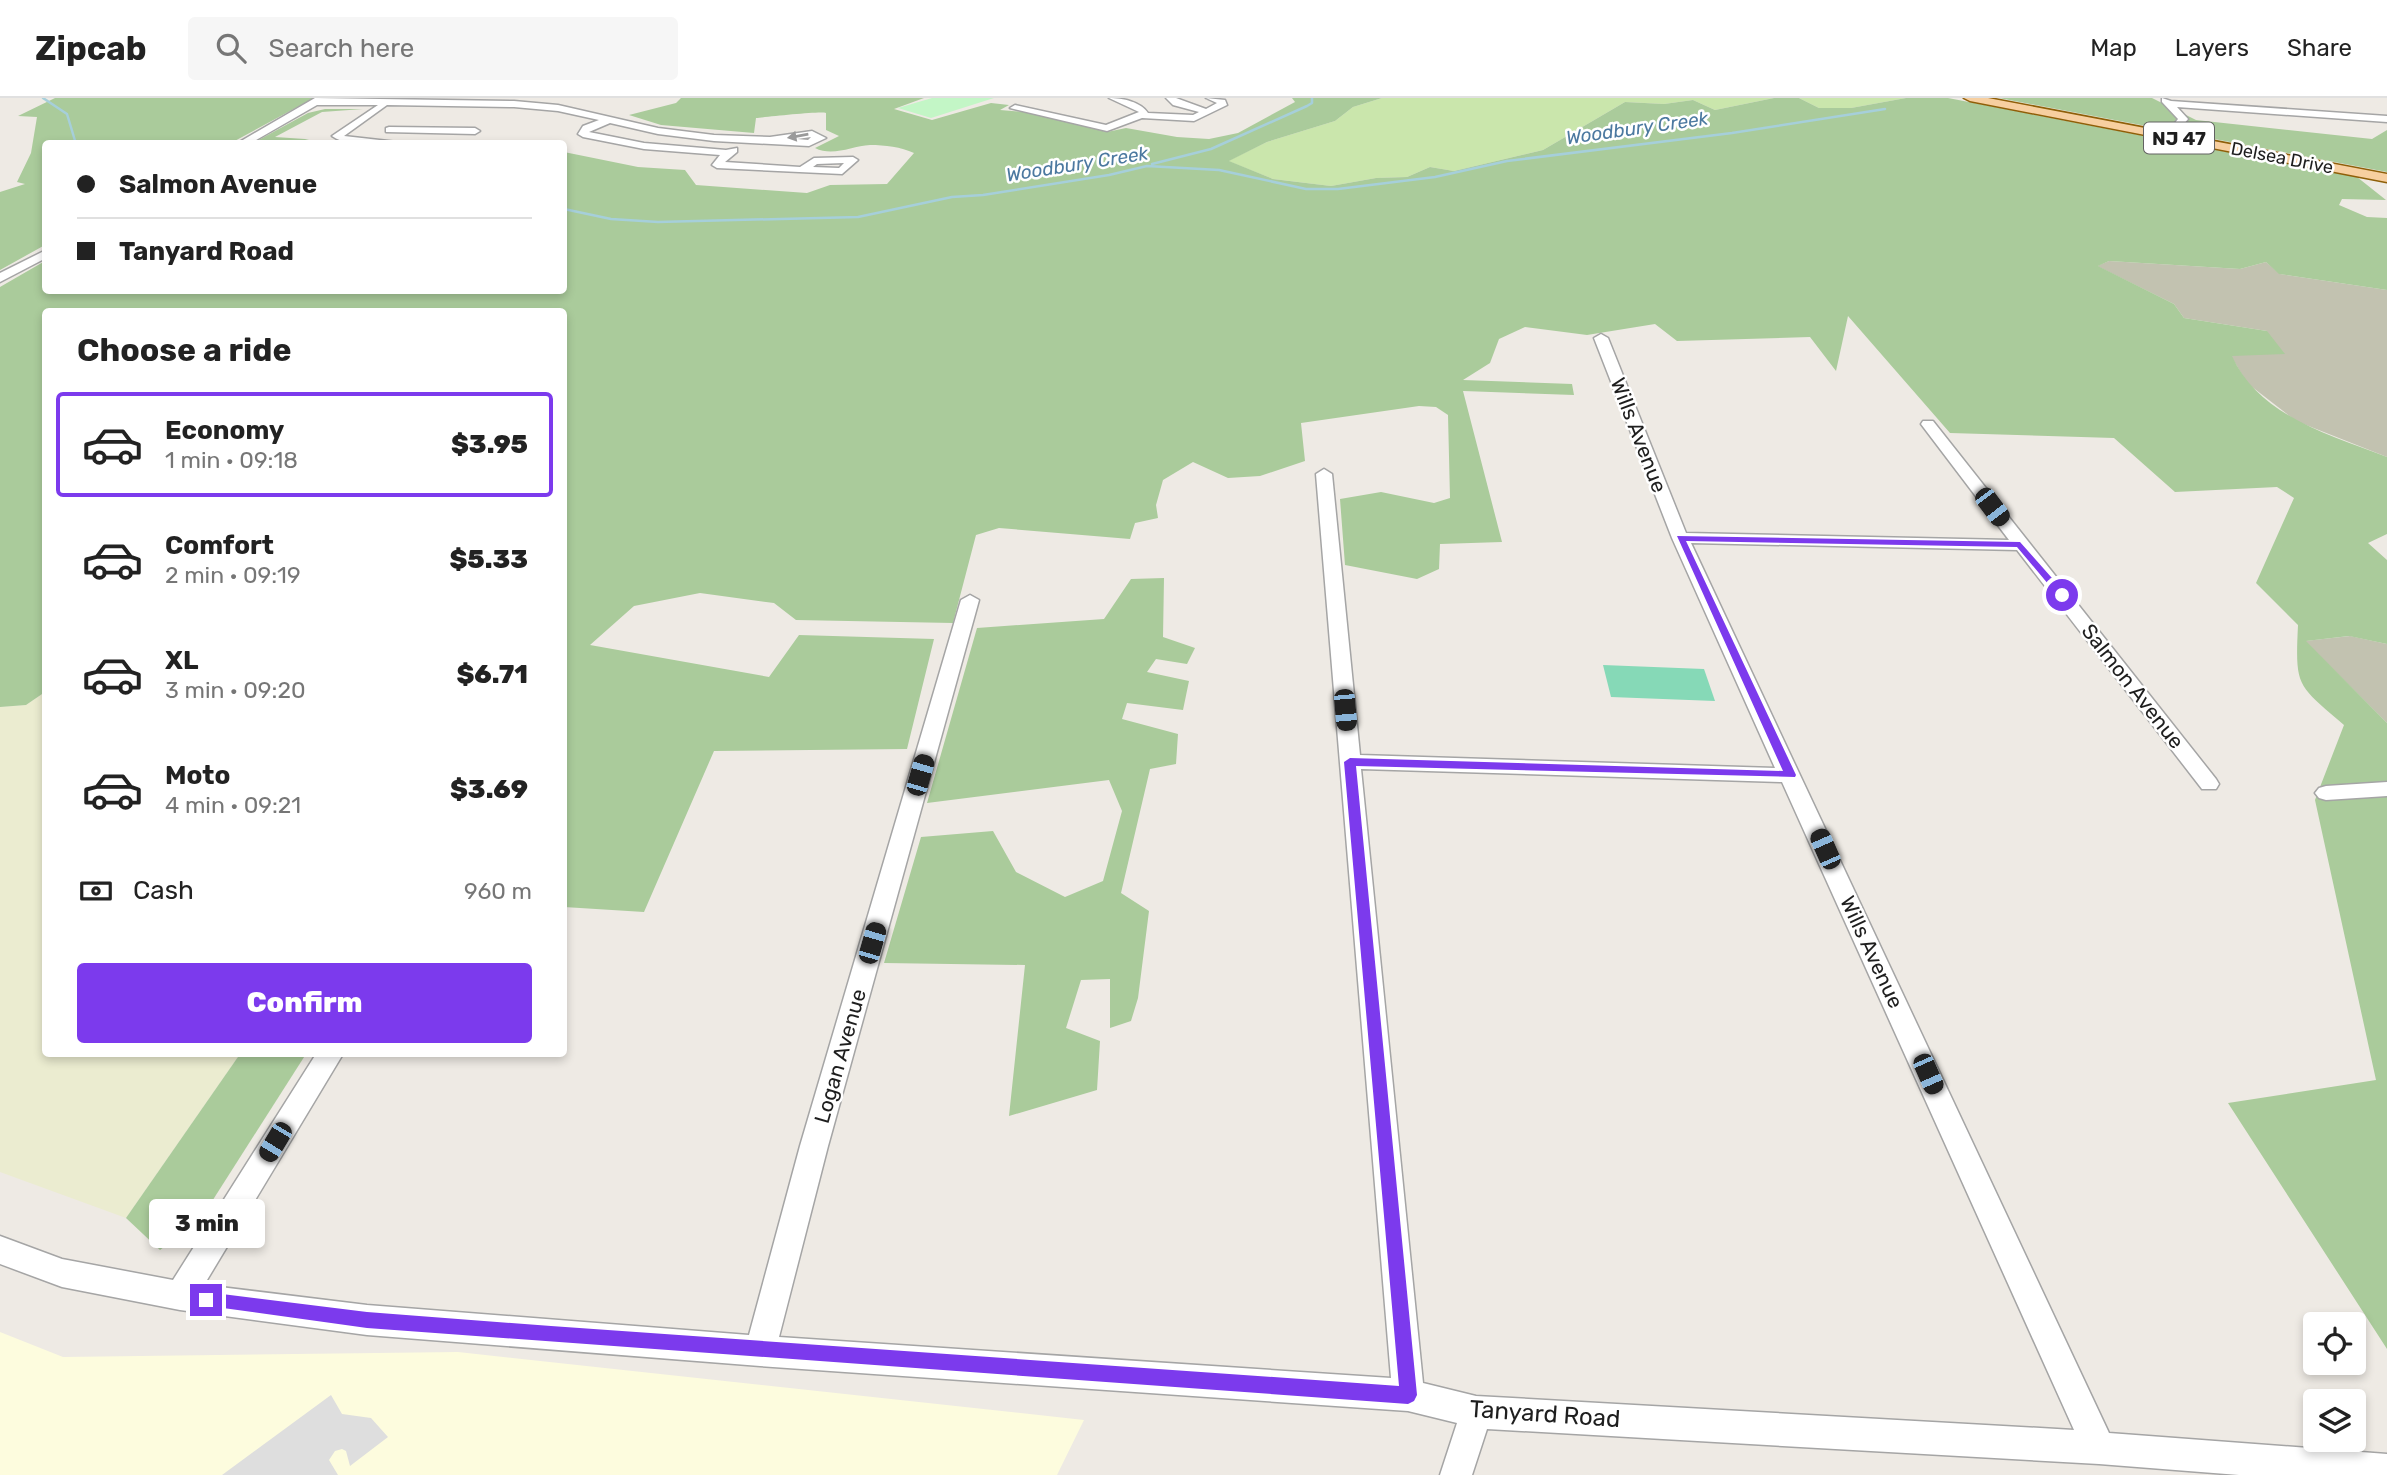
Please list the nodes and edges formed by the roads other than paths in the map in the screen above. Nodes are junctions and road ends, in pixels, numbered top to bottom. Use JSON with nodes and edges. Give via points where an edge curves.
{"nodes":[{"id":1,"x":523,"y":98,"type":"edge"},
{"id":2,"x":1114,"y":98,"type":"edge"},
{"id":3,"x":1171,"y":98,"type":"edge"},
{"id":4,"x":1211,"y":98,"type":"edge"},
{"id":5,"x":1970,"y":98,"type":"edge"},
{"id":6,"x":2167,"y":101,"type":"edge"},
{"id":7,"x":315,"y":102,"type":"edge"},
{"id":8,"x":1029,"y":104,"type":"edge"},
{"id":9,"x":383,"y":106,"type":"junction"},
{"id":10,"x":511,"y":106,"type":"junction"},
{"id":11,"x":1014,"y":108,"type":"dead end"},
{"id":12,"x":1209,"y":113,"type":"junction"},
{"id":13,"x":1141,"y":115,"type":"junction"},
{"id":14,"x":497,"y":116,"type":"dead end"},
{"id":15,"x":2387,"y":119,"type":"edge"},
{"id":16,"x":609,"y":120,"type":"junction"},
{"id":17,"x":486,"y":123,"type":"dead end"},
{"id":18,"x":349,"y":129,"type":"junction"},
{"id":19,"x":475,"y":131,"type":"junction"},
{"id":20,"x":2160,"y":134,"type":"junction"},
{"id":21,"x":248,"y":140,"type":"edge"},
{"id":22,"x":357,"y":140,"type":"edge"},
{"id":23,"x":452,"y":140,"type":"edge"},
{"id":24,"x":770,"y":140,"type":"dead end"},
{"id":25,"x":746,"y":141,"type":"junction"},
{"id":26,"x":728,"y":153,"type":"junction"},
{"id":27,"x":802,"y":170,"type":"dead end"},
{"id":28,"x":2387,"y":178,"type":"edge"},
{"id":29,"x":42,"y":255,"type":"edge"},
{"id":30,"x":0,"y":278,"type":"edge"},
{"id":31,"x":1601,"y":338,"type":"dead end"},
{"id":32,"x":1928,"y":424,"type":"dead end"},
{"id":33,"x":1324,"y":474,"type":"dead end"},
{"id":34,"x":1680,"y":538,"type":"junction"},
{"id":35,"x":2020,"y":545,"type":"junction"},
{"id":36,"x":971,"y":600,"type":"dead end"},
{"id":37,"x":1350,"y":762,"type":"junction"},
{"id":38,"x":1791,"y":775,"type":"junction"},
{"id":39,"x":2209,"y":784,"type":"dead end"},
{"id":40,"x":2387,"y":789,"type":"edge"},
{"id":41,"x":2326,"y":793,"type":"dead end"},
{"id":42,"x":328,"y":1057,"type":"edge"},
{"id":43,"x":0,"y":1250,"type":"edge"},
{"id":44,"x":180,"y":1296,"type":"junction"},
{"id":45,"x":760,"y":1351,"type":"junction"},
{"id":46,"x":1408,"y":1395,"type":"junction"},
{"id":47,"x":1476,"y":1412,"type":"junction"},
{"id":48,"x":2099,"y":1448,"type":"junction"},
{"id":49,"x":2387,"y":1470,"type":"edge"},
{"id":50,"x":1456,"y":1475,"type":"edge"}],
"edges":[{"from":1,"to":10,"type":"street"},
{"from":2,"to":13,"type":"street","via":[[1142,110]]},
{"from":3,"to":12,"type":"street"},
{"from":4,"to":12,"type":"street","via":[[1223,105]]},
{"from":5,"to":20,"type":"main road","name":"Delsea Drive","number":"NJ 47"},
{"from":6,"to":15,"type":"street"},
{"from":6,"to":20,"type":"street","via":[[2183,119],[2174,130]]},
{"from":7,"to":9,"type":"street"},
{"from":7,"to":10,"type":"street"},
{"from":7,"to":21,"type":"street"},
{"from":8,"to":11,"type":"street"},
{"from":8,"to":13,"type":"street","via":[[1107,128]]},
{"from":9,"to":10,"type":"street"},
{"from":9,"to":18,"type":"street"},
{"from":10,"to":14,"type":"street"},
{"from":10,"to":16,"type":"street"},
{"from":12,"to":13,"type":"street","via":[[1187,118]]},
{"from":16,"to":25,"type":"street"},
{"from":16,"to":26,"type":"street","via":[[586,128],[583,134],[644,146]]},
{"from":17,"to":19,"type":"street"},
{"from":18,"to":19,"type":"street"},
{"from":18,"to":22,"type":"street","via":[[337,136]]},
{"from":19,"to":23,"type":"street"},
{"from":20,"to":28,"type":"main road","name":"Delsea Drive","number":"NJ 47"},
{"from":24,"to":25,"type":"street"},
{"from":25,"to":26,"type":"street"},
{"from":26,"to":27,"type":"street","via":[[718,165]]},
{"from":29,"to":30,"type":"street"},
{"from":31,"to":34,"type":"street","name":"Wills Avenue"},
{"from":32,"to":35,"type":"street","name":"Salmon Avenue"},
{"from":33,"to":37,"type":"street"},
{"from":34,"to":35,"type":"street"},
{"from":34,"to":38,"type":"street","name":"Wills Avenue"},
{"from":35,"to":39,"type":"street","name":"Salmon Avenue"},
{"from":36,"to":45,"type":"street","name":"Logan Avenue"},
{"from":37,"to":38,"type":"street"},
{"from":37,"to":46,"type":"street"},
{"from":38,"to":48,"type":"street","name":"Wills Avenue"},
{"from":40,"to":41,"type":"street"},
{"from":42,"to":44,"type":"street"},
{"from":43,"to":44,"type":"street","name":"Tanyard Road","via":[[62,1273]]},
{"from":44,"to":45,"type":"street","name":"Tanyard Road","via":[[367,1320]]},
{"from":45,"to":46,"type":"street","name":"Tanyard Road"},
{"from":46,"to":47,"type":"street","name":"Tanyard Road"},
{"from":47,"to":48,"type":"street","name":"Tanyard Road"},
{"from":47,"to":50,"type":"street"},
{"from":48,"to":49,"type":"street","name":"Tanyard Road"}]}
